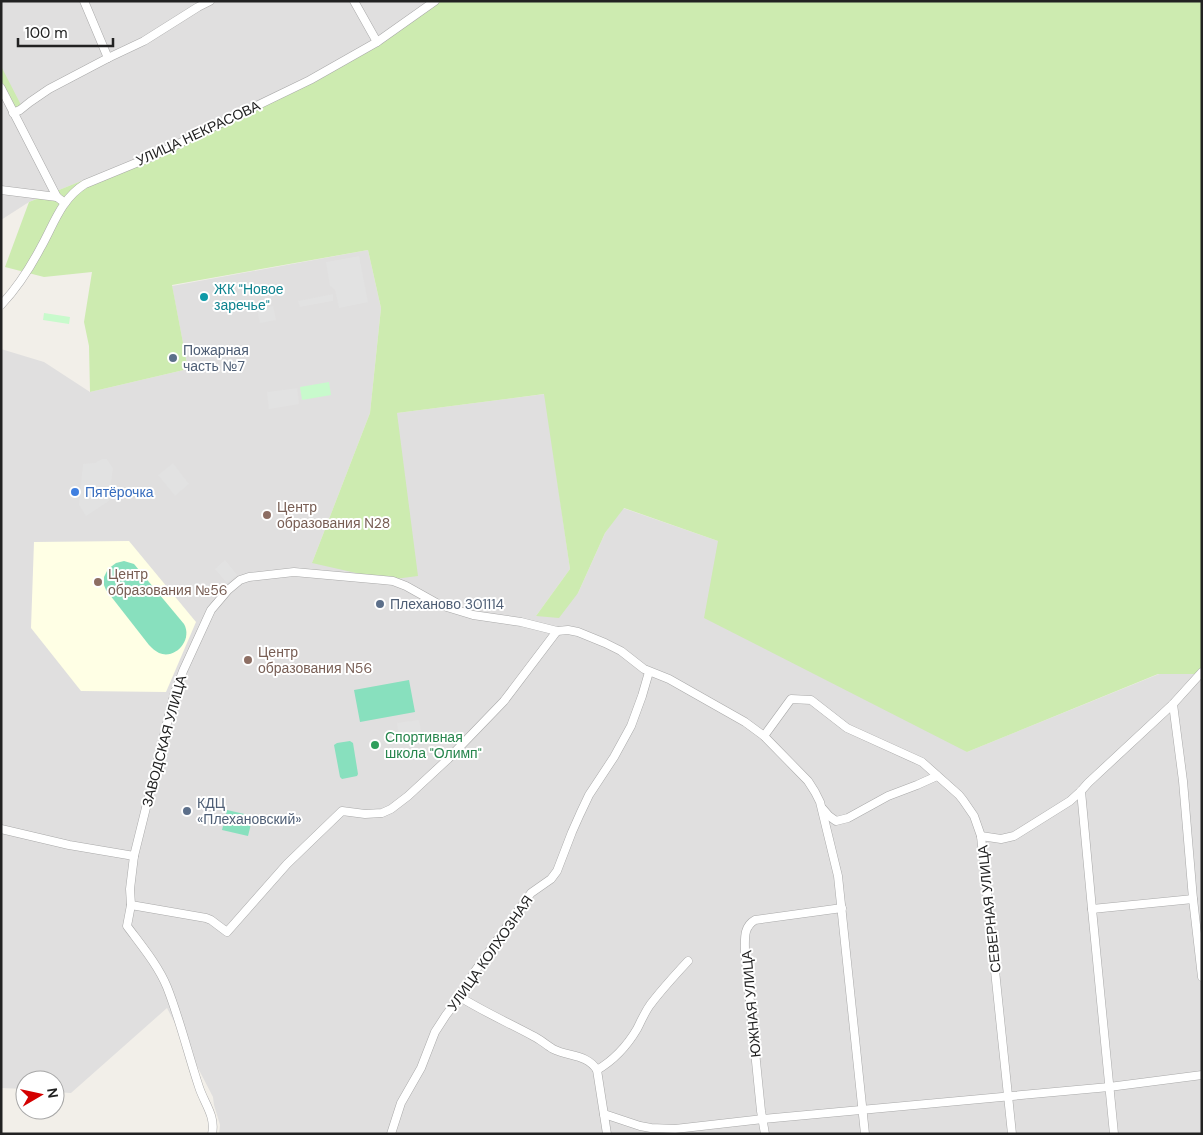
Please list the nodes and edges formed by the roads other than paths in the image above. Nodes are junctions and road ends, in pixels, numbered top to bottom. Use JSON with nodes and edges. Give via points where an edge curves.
{"nodes":[{"id":1,"x":84,"y":1,"type":"edge"},
{"id":2,"x":210,"y":1,"type":"edge"},
{"id":3,"x":354,"y":1,"type":"edge"},
{"id":4,"x":435,"y":1,"type":"edge"},
{"id":5,"x":377,"y":42,"type":"junction"},
{"id":6,"x":108,"y":58,"type":"junction"},
{"id":7,"x":1,"y":88,"type":"edge"},
{"id":8,"x":13,"y":113,"type":"junction"},
{"id":9,"x":1,"y":190,"type":"edge"},
{"id":10,"x":57,"y":197,"type":"junction"},
{"id":11,"x":65,"y":203,"type":"junction"},
{"id":12,"x":1,"y":305,"type":"edge"},
{"id":13,"x":557,"y":630,"type":"junction"},
{"id":14,"x":649,"y":672,"type":"junction"},
{"id":15,"x":1202,"y":672,"type":"edge"},
{"id":16,"x":1173,"y":704,"type":"junction"},
{"id":17,"x":764,"y":736,"type":"junction"},
{"id":18,"x":937,"y":776,"type":"junction"},
{"id":19,"x":1081,"y":791,"type":"junction"},
{"id":20,"x":821,"y":805,"type":"junction"},
{"id":21,"x":1,"y":829,"type":"edge"},
{"id":22,"x":981,"y":836,"type":"junction"},
{"id":23,"x":134,"y":856,"type":"junction"},
{"id":24,"x":1193,"y":899,"type":"junction"},
{"id":25,"x":130,"y":905,"type":"junction"},
{"id":26,"x":842,"y":908,"type":"junction"},
{"id":27,"x":1092,"y":908,"type":"junction"},
{"id":28,"x":688,"y":961,"type":"dead end"},
{"id":29,"x":1202,"y":977,"type":"edge"},
{"id":30,"x":460,"y":997,"type":"junction"},
{"id":31,"x":598,"y":1070,"type":"junction"},
{"id":32,"x":1202,"y":1075,"type":"edge"},
{"id":33,"x":1109,"y":1087,"type":"junction"},
{"id":34,"x":1008,"y":1096,"type":"junction"},
{"id":35,"x":863,"y":1110,"type":"junction"},
{"id":36,"x":604,"y":1114,"type":"junction"},
{"id":37,"x":762,"y":1118,"type":"junction"},
{"id":38,"x":212,"y":1134,"type":"edge"},
{"id":39,"x":391,"y":1134,"type":"edge"},
{"id":40,"x":608,"y":1134,"type":"edge"},
{"id":41,"x":765,"y":1134,"type":"edge"},
{"id":42,"x":866,"y":1134,"type":"edge"},
{"id":43,"x":1012,"y":1134,"type":"edge"},
{"id":44,"x":1114,"y":1134,"type":"edge"}],
"edges":[{"from":1,"to":6,"type":"street"},
{"from":2,"to":6,"type":"street","via":[[144,41]]},
{"from":3,"to":5,"type":"street"},
{"from":4,"to":5,"type":"street","name":"УЛИЦА НЕКРАСОВА"},
{"from":5,"to":11,"type":"street","name":"УЛИЦА НЕКРАСОВА","via":[[310,80],[153,156],[85,184]]},
{"from":6,"to":8,"type":"street","via":[[49,89]]},
{"from":7,"to":8,"type":"street"},
{"from":8,"to":10,"type":"street"},
{"from":9,"to":10,"type":"street"},
{"from":10,"to":11,"type":"street"},
{"from":11,"to":12,"type":"street","name":"УЛИЦА НЕКРАСОВА","via":[[40,250]]},
{"from":13,"to":14,"type":"street","name":"ЗАВОДСКАЯ УЛИЦА","via":[[578,632],[604,643]]},
{"from":13,"to":23,"type":"street","name":"ЗАВОДСКАЯ УЛИЦА","via":[[473,615],[440,605],[406,586],[387,580],[294,572],[240,580],[211,610],[178,683]]},
{"from":13,"to":25,"type":"street","via":[[504,700],[424,782],[386,812],[342,811],[287,864],[227,932],[206,918]]},
{"from":14,"to":17,"type":"street","name":"ЗАВОДСКАЯ УЛИЦА","via":[[669,679],[736,716]]},
{"from":14,"to":30,"type":"street","name":"УЛИЦА КОЛХОЗНАЯ","via":[[631,726],[580,814],[557,871],[552,879],[531,893]]},
{"from":15,"to":16,"type":"street","name":"СЕВЕРНАЯ УЛИЦА"},
{"from":16,"to":19,"type":"street","name":"СЕВЕРНАЯ УЛИЦА"},
{"from":16,"to":24,"type":"street"},
{"from":17,"to":18,"type":"street","via":[[791,700],[811,700],[847,728],[922,762]]},
{"from":17,"to":20,"type":"street","name":"ЗАВОДСКАЯ УЛИЦА","via":[[808,781]]},
{"from":18,"to":20,"type":"street","via":[[888,796],[848,818],[836,821]]},
{"from":18,"to":22,"type":"street","via":[[967,805]]},
{"from":19,"to":22,"type":"street","name":"СЕВЕРНАЯ УЛИЦА","via":[[1014,836],[1001,839]]},
{"from":19,"to":27,"type":"street"},
{"from":20,"to":26,"type":"street"},
{"from":21,"to":23,"type":"street"},
{"from":22,"to":34,"type":"street","name":"СЕВЕРНАЯ УЛИЦА"},
{"from":23,"to":25,"type":"street","name":"ЗАВОДСКАЯ УЛИЦА"},
{"from":24,"to":27,"type":"street"},
{"from":24,"to":29,"type":"street"},
{"from":25,"to":38,"type":"street","name":"ЗАВОДСКАЯ УЛИЦА","via":[[127,926],[166,986],[201,1093],[211,1113]]},
{"from":26,"to":35,"type":"street"},
{"from":26,"to":37,"type":"street","name":"ЮЖНАЯ УЛИЦА","via":[[758,919],[746,930],[745,952]]},
{"from":27,"to":33,"type":"street"},
{"from":28,"to":31,"type":"street","via":[[651,1004],[624,1048]]},
{"from":30,"to":31,"type":"street","via":[[551,1048],[589,1060]]},
{"from":30,"to":39,"type":"street","name":"УЛИЦА КОЛХОЗНАЯ","via":[[435,1032],[421,1068],[401,1103]]},
{"from":31,"to":36,"type":"street"},
{"from":32,"to":33,"type":"street"},
{"from":33,"to":34,"type":"street"},
{"from":33,"to":44,"type":"street"},
{"from":34,"to":35,"type":"street"},
{"from":34,"to":43,"type":"street","name":"СЕВЕРНАЯ УЛИЦА"},
{"from":35,"to":37,"type":"street"},
{"from":35,"to":42,"type":"street"},
{"from":36,"to":37,"type":"street","via":[[658,1129]]},
{"from":36,"to":40,"type":"street"},
{"from":37,"to":41,"type":"street","name":"ЮЖНАЯ УЛИЦА"}]}
